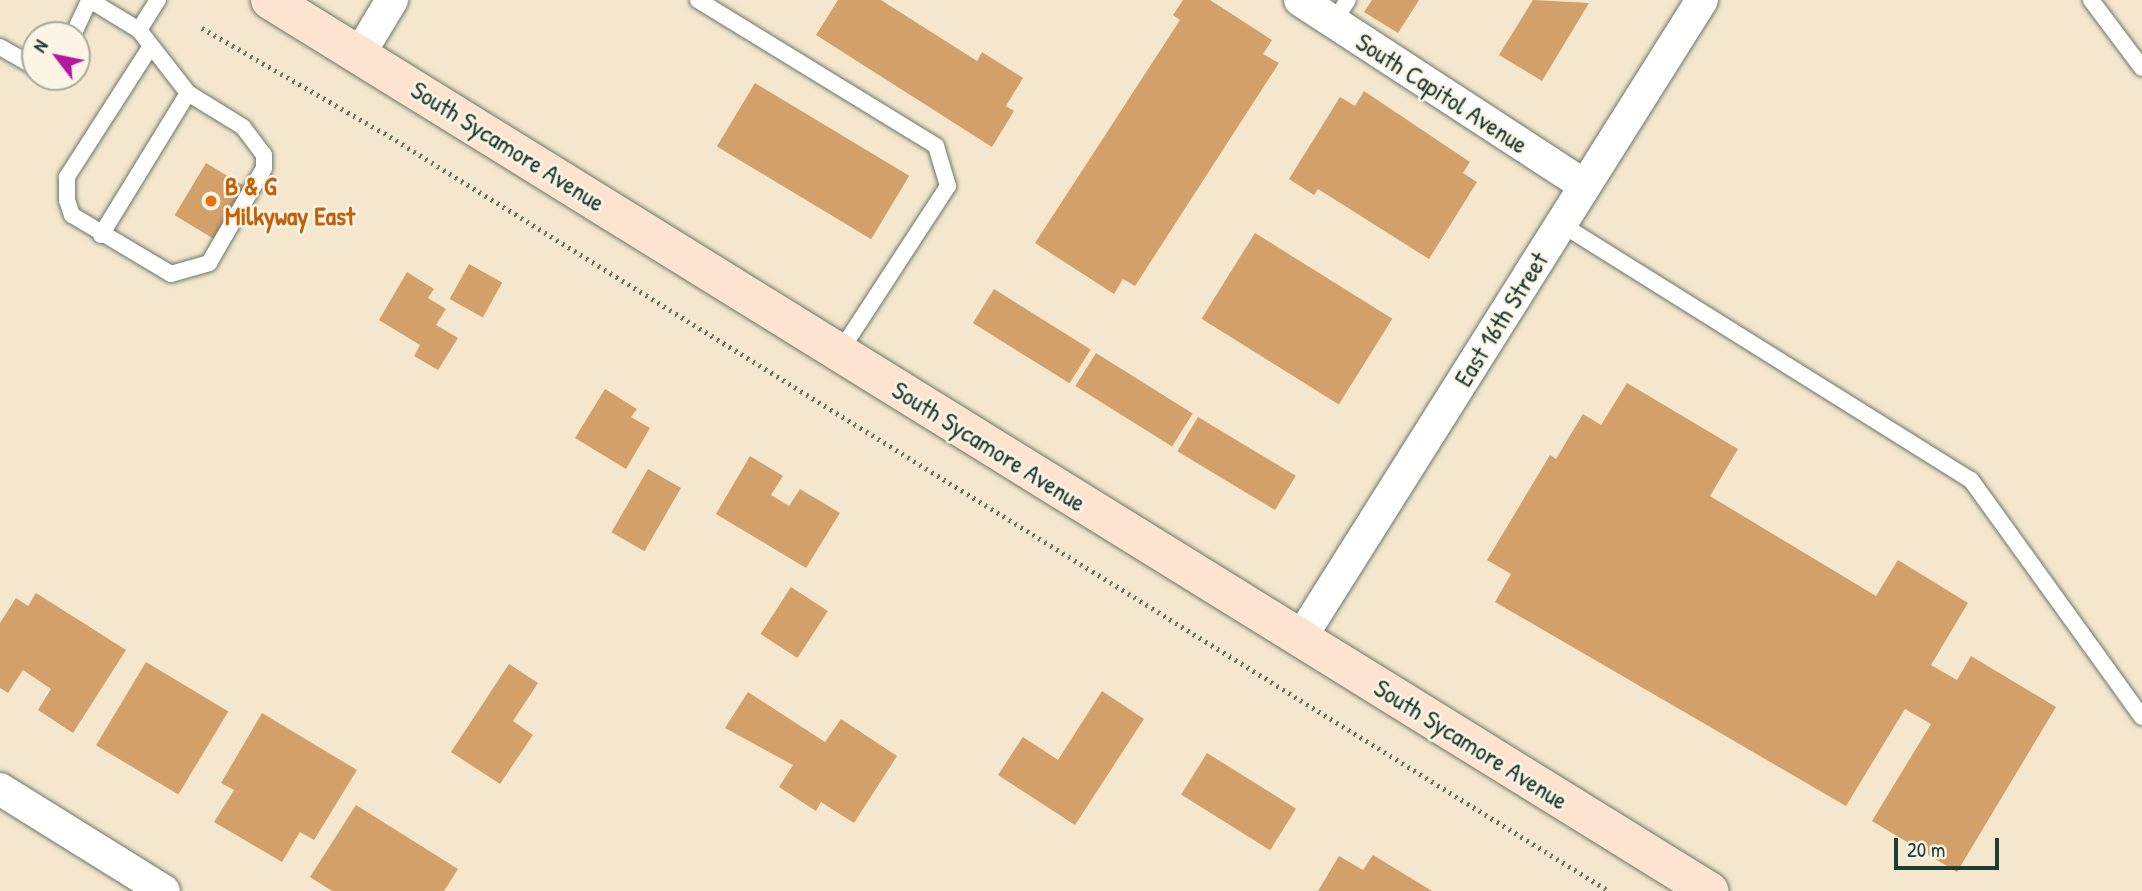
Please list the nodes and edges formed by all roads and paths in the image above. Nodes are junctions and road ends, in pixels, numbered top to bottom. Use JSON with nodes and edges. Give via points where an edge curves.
{"nodes":[{"id":1,"x":158,"y":0,"type":"edge"},
{"id":2,"x":270,"y":0,"type":"edge"},
{"id":3,"x":392,"y":0,"type":"edge"},
{"id":4,"x":698,"y":0,"type":"edge"},
{"id":5,"x":1300,"y":0,"type":"edge"},
{"id":6,"x":1702,"y":0,"type":"edge"},
{"id":7,"x":2091,"y":0,"type":"edge"},
{"id":8,"x":91,"y":1,"type":"edge"},
{"id":9,"x":1341,"y":11,"type":"edge"},
{"id":10,"x":80,"y":21,"type":"edge"},
{"id":11,"x":202,"y":28,"type":"dead end"},
{"id":12,"x":139,"y":30,"type":"junction"},
{"id":13,"x":151,"y":46,"type":"junction"},
{"id":14,"x":0,"y":47,"type":"edge"},
{"id":15,"x":360,"y":53,"type":"junction"},
{"id":16,"x":21,"y":60,"type":"edge"},
{"id":17,"x":2142,"y":68,"type":"edge"},
{"id":18,"x":188,"y":93,"type":"junction"},
{"id":19,"x":1585,"y":186,"type":"junction"},
{"id":20,"x":1561,"y":224,"type":"junction"},
{"id":21,"x":101,"y":235,"type":"junction"},
{"id":22,"x":839,"y":352,"type":"junction"},
{"id":23,"x":1300,"y":639,"type":"junction"},
{"id":24,"x":2142,"y":718,"type":"edge"},
{"id":25,"x":0,"y":789,"type":"edge"},
{"id":26,"x":164,"y":891,"type":"edge"},
{"id":27,"x":1609,"y":891,"type":"edge"},
{"id":28,"x":1709,"y":891,"type":"edge"}],
"edges":[{"from":1,"to":12,"type":"lane"},
{"from":2,"to":15,"type":"main road","name":"South Sycamore Avenue"},
{"from":3,"to":15,"type":"street"},
{"from":4,"to":22,"type":"lane","via":[[936,146],[948,186]]},
{"from":5,"to":9,"type":"street","name":"South Capitol Avenue"},
{"from":6,"to":19,"type":"street","name":"East 16th Street"},
{"from":7,"to":17,"type":"lane"},
{"from":8,"to":10,"type":"lane"},
{"from":8,"to":12,"type":"lane"},
{"from":9,"to":19,"type":"street","name":"South Capitol Avenue"},
{"from":11,"to":27,"type":"path","via":[[384,133]]},
{"from":12,"to":13,"type":"lane"},
{"from":13,"to":18,"type":"lane"},
{"from":13,"to":21,"type":"lane","via":[[67,177],[72,215]]},
{"from":14,"to":16,"type":"lane"},
{"from":15,"to":22,"type":"main road","name":"South Sycamore Avenue"},
{"from":18,"to":21,"type":"lane"},
{"from":18,"to":21,"type":"lane","via":[[243,127],[257,144],[264,156],[260,184],[209,263],[192,272],[155,270]]},
{"from":19,"to":20,"type":"street","name":"East 16th Street"},
{"from":20,"to":23,"type":"street","name":"East 16th Street"},
{"from":20,"to":24,"type":"lane","via":[[1971,480]]},
{"from":22,"to":23,"type":"main road","name":"South Sycamore Avenue"},
{"from":23,"to":28,"type":"main road","name":"South Sycamore Avenue"},
{"from":25,"to":26,"type":"street"}]}
